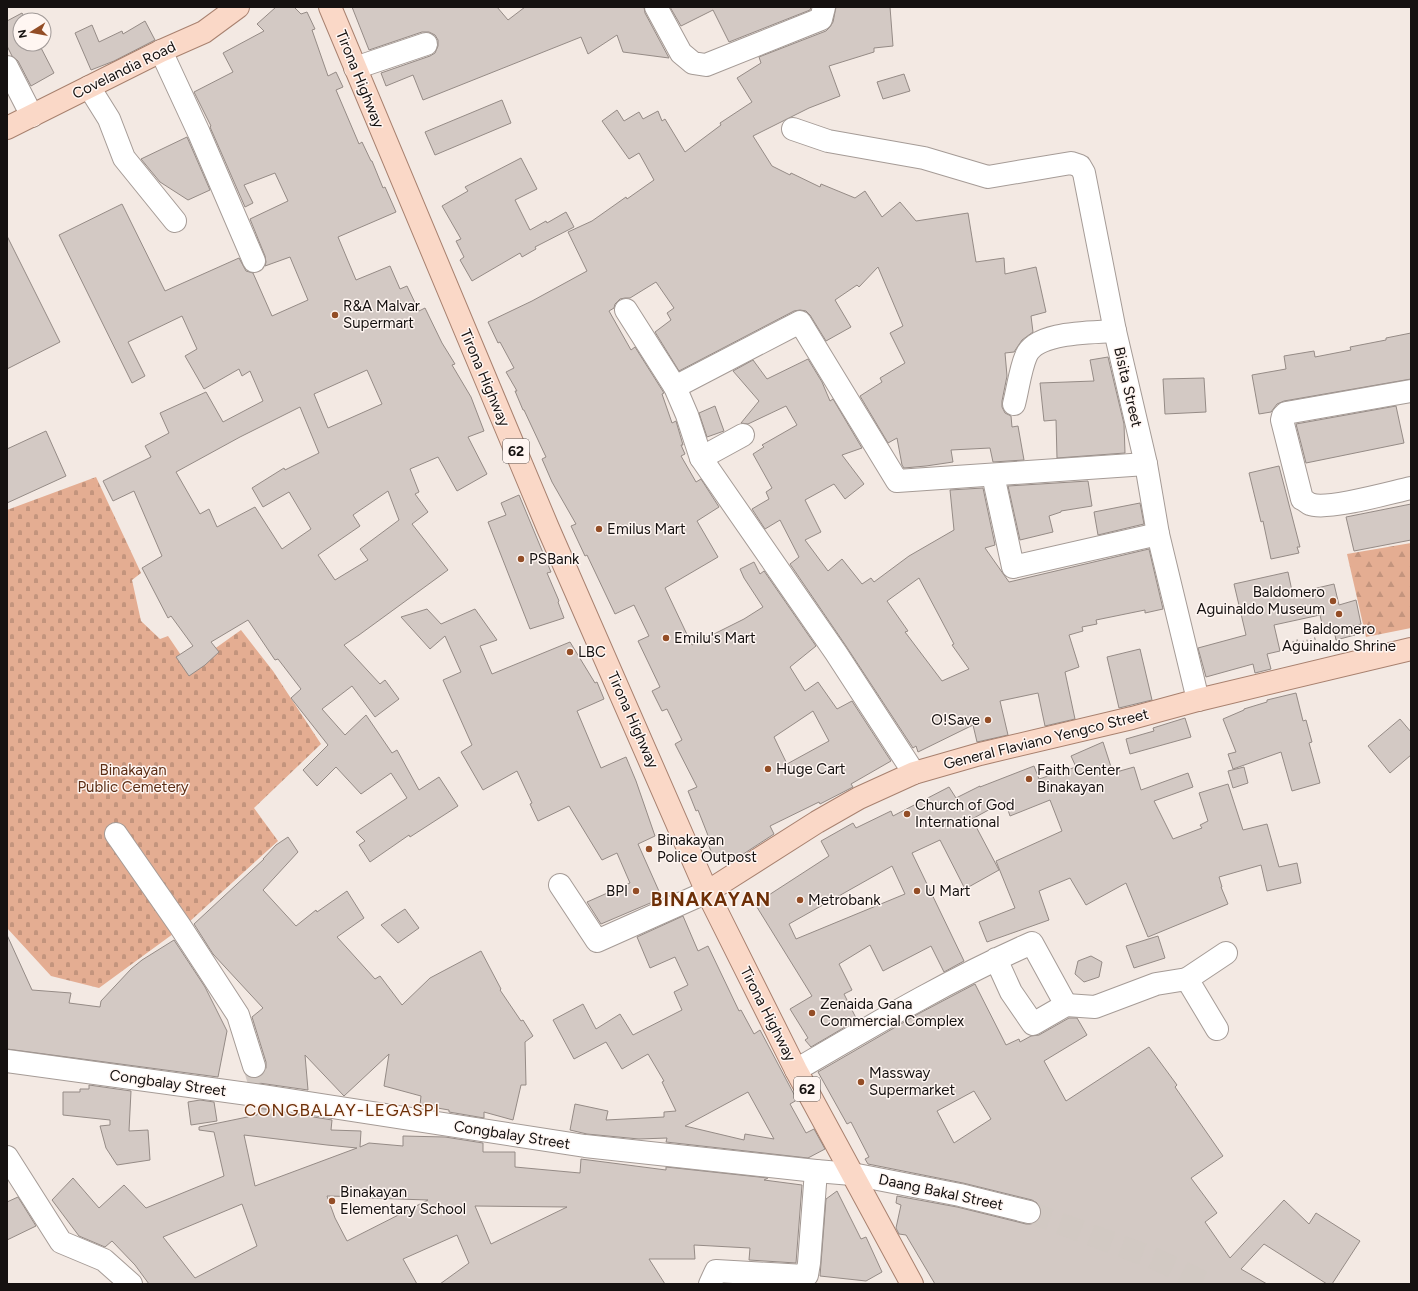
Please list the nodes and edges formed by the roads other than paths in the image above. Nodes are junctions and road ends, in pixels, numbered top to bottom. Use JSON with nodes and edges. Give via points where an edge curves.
{"nodes":[{"id":1,"x":238,"y":7,"type":"edge"},
{"id":2,"x":330,"y":7,"type":"edge"},
{"id":3,"x":656,"y":7,"type":"edge"},
{"id":4,"x":824,"y":7,"type":"edge"},
{"id":5,"x":426,"y":44,"type":"dead end"},
{"id":6,"x":161,"y":51,"type":"junction"},
{"id":7,"x":7,"y":67,"type":"edge"},
{"id":8,"x":356,"y":68,"type":"junction"},
{"id":9,"x":89,"y":87,"type":"junction"},
{"id":10,"x":32,"y":116,"type":"junction"},
{"id":11,"x":7,"y":128,"type":"edge"},
{"id":12,"x":793,"y":129,"type":"dead end"},
{"id":13,"x":175,"y":221,"type":"dead end"},
{"id":14,"x":254,"y":261,"type":"dead end"},
{"id":15,"x":626,"y":310,"type":"dead end"},
{"id":16,"x":1115,"y":331,"type":"junction"},
{"id":17,"x":675,"y":387,"type":"junction"},
{"id":18,"x":1411,"y":391,"type":"edge"},
{"id":19,"x":1014,"y":404,"type":"dead end"},
{"id":20,"x":743,"y":435,"type":"dead end"},
{"id":21,"x":701,"y":458,"type":"junction"},
{"id":22,"x":1146,"y":464,"type":"junction"},
{"id":23,"x":993,"y":475,"type":"junction"},
{"id":24,"x":1411,"y":488,"type":"edge"},
{"id":25,"x":1158,"y":534,"type":"junction"},
{"id":26,"x":1411,"y":648,"type":"edge"},
{"id":27,"x":1198,"y":700,"type":"junction"},
{"id":28,"x":914,"y":772,"type":"junction"},
{"id":29,"x":116,"y":834,"type":"dead end"},
{"id":30,"x":560,"y":885,"type":"dead end"},
{"id":31,"x":707,"y":892,"type":"junction"},
{"id":32,"x":1226,"y":953,"type":"dead end"},
{"id":33,"x":996,"y":959,"type":"junction"},
{"id":34,"x":1188,"y":979,"type":"junction"},
{"id":35,"x":1066,"y":1005,"type":"junction"},
{"id":36,"x":1218,"y":1029,"type":"dead end"},
{"id":37,"x":7,"y":1060,"type":"edge"},
{"id":38,"x":796,"y":1070,"type":"junction"},
{"id":39,"x":258,"y":1082,"type":"junction"},
{"id":40,"x":7,"y":1157,"type":"edge"},
{"id":41,"x":816,"y":1171,"type":"junction"},
{"id":42,"x":852,"y":1174,"type":"junction"},
{"id":43,"x":1029,"y":1212,"type":"tunnel mouth"},
{"id":44,"x":131,"y":1284,"type":"edge"},
{"id":45,"x":710,"y":1284,"type":"edge"},
{"id":46,"x":912,"y":1284,"type":"edge"}],
"edges":[{"from":1,"to":6,"type":"main road","name":"Covelandia Road","via":[[204,32]]},
{"from":2,"to":8,"type":"main road","name":"Tirona Highway","number":"62"},
{"from":3,"to":4,"type":"street","via":[[681,53],[693,63],[706,65],[821,19]]},
{"from":5,"to":8,"type":"street"},
{"from":6,"to":9,"type":"main road","name":"Covelandia Road"},
{"from":6,"to":14,"type":"street"},
{"from":7,"to":10,"type":"street"},
{"from":8,"to":31,"type":"main road","name":"Tirona Highway","number":"62","via":[[548,528]]},
{"from":9,"to":10,"type":"main road","name":"Covelandia Road"},
{"from":9,"to":13,"type":"street","via":[[109,119],[124,158]]},
{"from":10,"to":11,"type":"main road","name":"Covelandia Road"},
{"from":12,"to":16,"type":"street","name":"Bisita Street","via":[[828,141],[924,158],[988,177],[1071,163],[1080,166],[1084,173]]},
{"from":15,"to":17,"type":"street"},
{"from":16,"to":19,"type":"street","via":[[1064,335],[1041,341],[1032,347],[1026,356]]},
{"from":16,"to":22,"type":"street","name":"Bisita Street"},
{"from":17,"to":21,"type":"street"},
{"from":17,"to":23,"type":"street","via":[[800,322],[897,481]]},
{"from":18,"to":24,"type":"street","via":[[1286,413],[1282,420],[1302,498],[1310,504],[1324,506]]},
{"from":20,"to":21,"type":"street"},
{"from":21,"to":28,"type":"street","via":[[836,653]]},
{"from":22,"to":23,"type":"street"},
{"from":22,"to":25,"type":"street","name":"Bisita Street"},
{"from":23,"to":25,"type":"street","via":[[1013,567]]},
{"from":25,"to":27,"type":"street","name":"Bisita Street"},
{"from":26,"to":27,"type":"main road","name":"General Flaviano Yengco Street"},
{"from":27,"to":28,"type":"main road","name":"General Flaviano Yengco Street"},
{"from":28,"to":31,"type":"main road","name":"General Flaviano Yengco Street","via":[[865,795],[817,822]]},
{"from":29,"to":39,"type":"street","via":[[238,1015]]},
{"from":30,"to":31,"type":"street","via":[[597,941]]},
{"from":31,"to":38,"type":"main road","name":"Tirona Highway","number":"62"},
{"from":32,"to":34,"type":"street"},
{"from":33,"to":35,"type":"street","via":[[1032,943]]},
{"from":33,"to":35,"type":"street","via":[[1011,992],[1033,1024]]},
{"from":33,"to":38,"type":"street","via":[[895,1012]]},
{"from":34,"to":35,"type":"street","via":[[1156,984],[1095,1007]]},
{"from":34,"to":36,"type":"street"},
{"from":37,"to":39,"type":"street","name":"Congbalay Street"},
{"from":38,"to":42,"type":"main road","name":"Tirona Highway","number":"62"},
{"from":39,"to":41,"type":"street","name":"Congbalay Street","via":[[585,1146]]},
{"from":40,"to":44,"type":"street","via":[[61,1242],[104,1260]]},
{"from":41,"to":42,"type":"street","name":"Congbalay Street"},
{"from":41,"to":45,"type":"street","via":[[807,1275],[716,1271]]},
{"from":42,"to":43,"type":"street","name":"Daang Bakal Street","via":[[966,1196]]},
{"from":42,"to":46,"type":"main road","name":"Tirona Highway","number":"62"}]}
